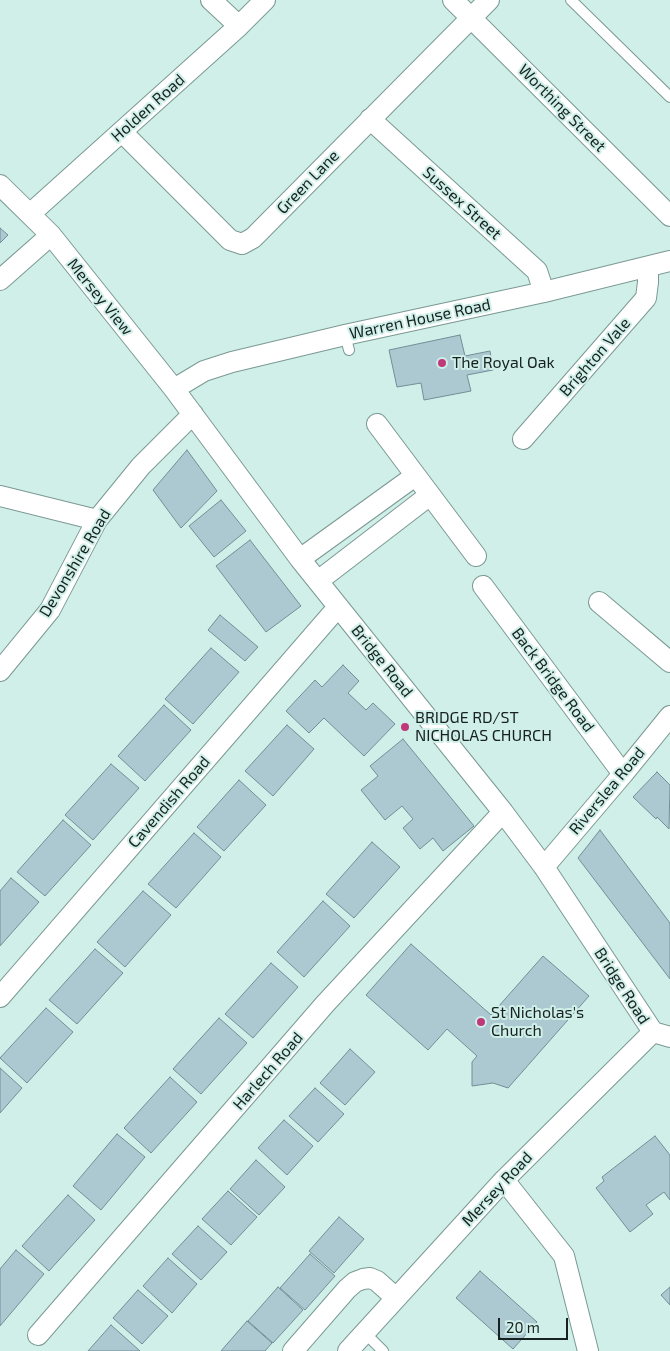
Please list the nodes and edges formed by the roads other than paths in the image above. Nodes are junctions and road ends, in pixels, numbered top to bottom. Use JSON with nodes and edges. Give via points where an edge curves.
{"nodes":[{"id":1,"x":211,"y":0,"type":"edge"},
{"id":2,"x":265,"y":0,"type":"edge"},
{"id":3,"x":453,"y":0,"type":"edge"},
{"id":4,"x":489,"y":0,"type":"edge"},
{"id":5,"x":571,"y":0,"type":"edge"},
{"id":6,"x":471,"y":18,"type":"junction"},
{"id":7,"x":239,"y":26,"type":"junction"},
{"id":8,"x":670,"y":96,"type":"edge"},
{"id":9,"x":370,"y":120,"type":"junction"},
{"id":10,"x":122,"y":132,"type":"junction"},
{"id":11,"x":0,"y":185,"type":"edge"},
{"id":12,"x":30,"y":214,"type":"junction"},
{"id":13,"x":670,"y":216,"type":"edge"},
{"id":14,"x":50,"y":235,"type":"junction"},
{"id":15,"x":670,"y":262,"type":"edge"},
{"id":16,"x":648,"y":267,"type":"junction"},
{"id":17,"x":0,"y":280,"type":"edge"},
{"id":18,"x":544,"y":292,"type":"junction"},
{"id":19,"x":174,"y":389,"type":"junction"},
{"id":20,"x":193,"y":414,"type":"junction"},
{"id":21,"x":377,"y":424,"type":"dead end"},
{"id":22,"x":523,"y":438,"type":"dead end"},
{"id":23,"x":415,"y":476,"type":"junction"},
{"id":24,"x":430,"y":495,"type":"junction"},
{"id":25,"x":0,"y":496,"type":"edge"},
{"id":26,"x":97,"y":520,"type":"junction"},
{"id":27,"x":476,"y":556,"type":"dead end"},
{"id":28,"x":300,"y":559,"type":"junction"},
{"id":29,"x":318,"y":581,"type":"junction"},
{"id":30,"x":483,"y":586,"type":"dead end"},
{"id":31,"x":599,"y":602,"type":"dead end"},
{"id":32,"x":338,"y":607,"type":"junction"},
{"id":33,"x":670,"y":662,"type":"edge"},
{"id":34,"x":0,"y":671,"type":"edge"},
{"id":35,"x":670,"y":716,"type":"edge"},
{"id":36,"x":623,"y":774,"type":"junction"},
{"id":37,"x":503,"y":812,"type":"junction"},
{"id":38,"x":544,"y":867,"type":"junction"},
{"id":39,"x":0,"y":996,"type":"edge"},
{"id":40,"x":661,"y":1034,"type":"edge"},
{"id":41,"x":504,"y":1180,"type":"junction"},
{"id":42,"x":396,"y":1298,"type":"junction"},
{"id":43,"x":365,"y":1333,"type":"junction"},
{"id":44,"x":38,"y":1335,"type":"dead end"},
{"id":45,"x":293,"y":1351,"type":"edge"},
{"id":46,"x":348,"y":1351,"type":"edge"},
{"id":47,"x":383,"y":1351,"type":"edge"},
{"id":48,"x":588,"y":1351,"type":"edge"}],
"edges":[{"from":1,"to":7,"type":"street"},
{"from":2,"to":7,"type":"street","name":"Holden Road"},
{"from":3,"to":6,"type":"street","name":"Worthing Street"},
{"from":4,"to":6,"type":"street","name":"Green Lane"},
{"from":5,"to":8,"type":"lane"},
{"from":6,"to":9,"type":"street","name":"Green Lane"},
{"from":6,"to":13,"type":"street","name":"Worthing Street"},
{"from":7,"to":10,"type":"street","name":"Holden Road"},
{"from":9,"to":10,"type":"street","name":"Green Lane","via":[[253,238],[242,244],[230,240]]},
{"from":9,"to":18,"type":"street","name":"Sussex Street","via":[[537,271]]},
{"from":10,"to":12,"type":"street","name":"Holden Road"},
{"from":11,"to":12,"type":"street","name":"Mersey View"},
{"from":12,"to":14,"type":"street","name":"Mersey View"},
{"from":14,"to":17,"type":"street"},
{"from":14,"to":19,"type":"street","name":"Mersey View"},
{"from":15,"to":16,"type":"street","name":"Warren House Road"},
{"from":16,"to":18,"type":"street","name":"Warren House Road"},
{"from":16,"to":22,"type":"street","name":"Brighton Vale","via":[[646,298]]},
{"from":18,"to":19,"type":"street","name":"Warren House Road","via":[[347,342],[223,365],[204,371]]},
{"from":19,"to":20,"type":"street","name":"Mersey View"},
{"from":20,"to":26,"type":"street","name":"Devonshire Road","via":[[141,466]]},
{"from":20,"to":28,"type":"street","name":"Bridge Road"},
{"from":21,"to":23,"type":"street"},
{"from":23,"to":24,"type":"street"},
{"from":23,"to":28,"type":"street"},
{"from":24,"to":27,"type":"street"},
{"from":24,"to":29,"type":"street"},
{"from":25,"to":26,"type":"street"},
{"from":26,"to":34,"type":"street","name":"Devonshire Road","via":[[50,610]]},
{"from":28,"to":29,"type":"street","name":"Bridge Road"},
{"from":29,"to":32,"type":"street","name":"Bridge Road"},
{"from":30,"to":36,"type":"street","name":"Back Bridge Road"},
{"from":31,"to":33,"type":"street"},
{"from":32,"to":37,"type":"street","name":"Bridge Road"},
{"from":32,"to":39,"type":"street","name":"Cavendish Road"},
{"from":35,"to":36,"type":"street","name":"Riverslea Road"},
{"from":36,"to":38,"type":"street","name":"Riverslea Road"},
{"from":37,"to":38,"type":"street","name":"Bridge Road"},
{"from":37,"to":44,"type":"street","name":"Harlech Road","via":[[325,1004]]},
{"from":38,"to":40,"type":"street","name":"Bridge Road"},
{"from":40,"to":41,"type":"street","name":"Mersey Road"},
{"from":41,"to":42,"type":"street","name":"Mersey Road"},
{"from":41,"to":48,"type":"street","via":[[564,1256]]},
{"from":42,"to":43,"type":"street","name":"Mersey Road"},
{"from":42,"to":45,"type":"street","via":[[378,1280],[370,1278],[355,1282]]},
{"from":43,"to":46,"type":"street","name":"Mersey Road"},
{"from":43,"to":47,"type":"lane"}]}
